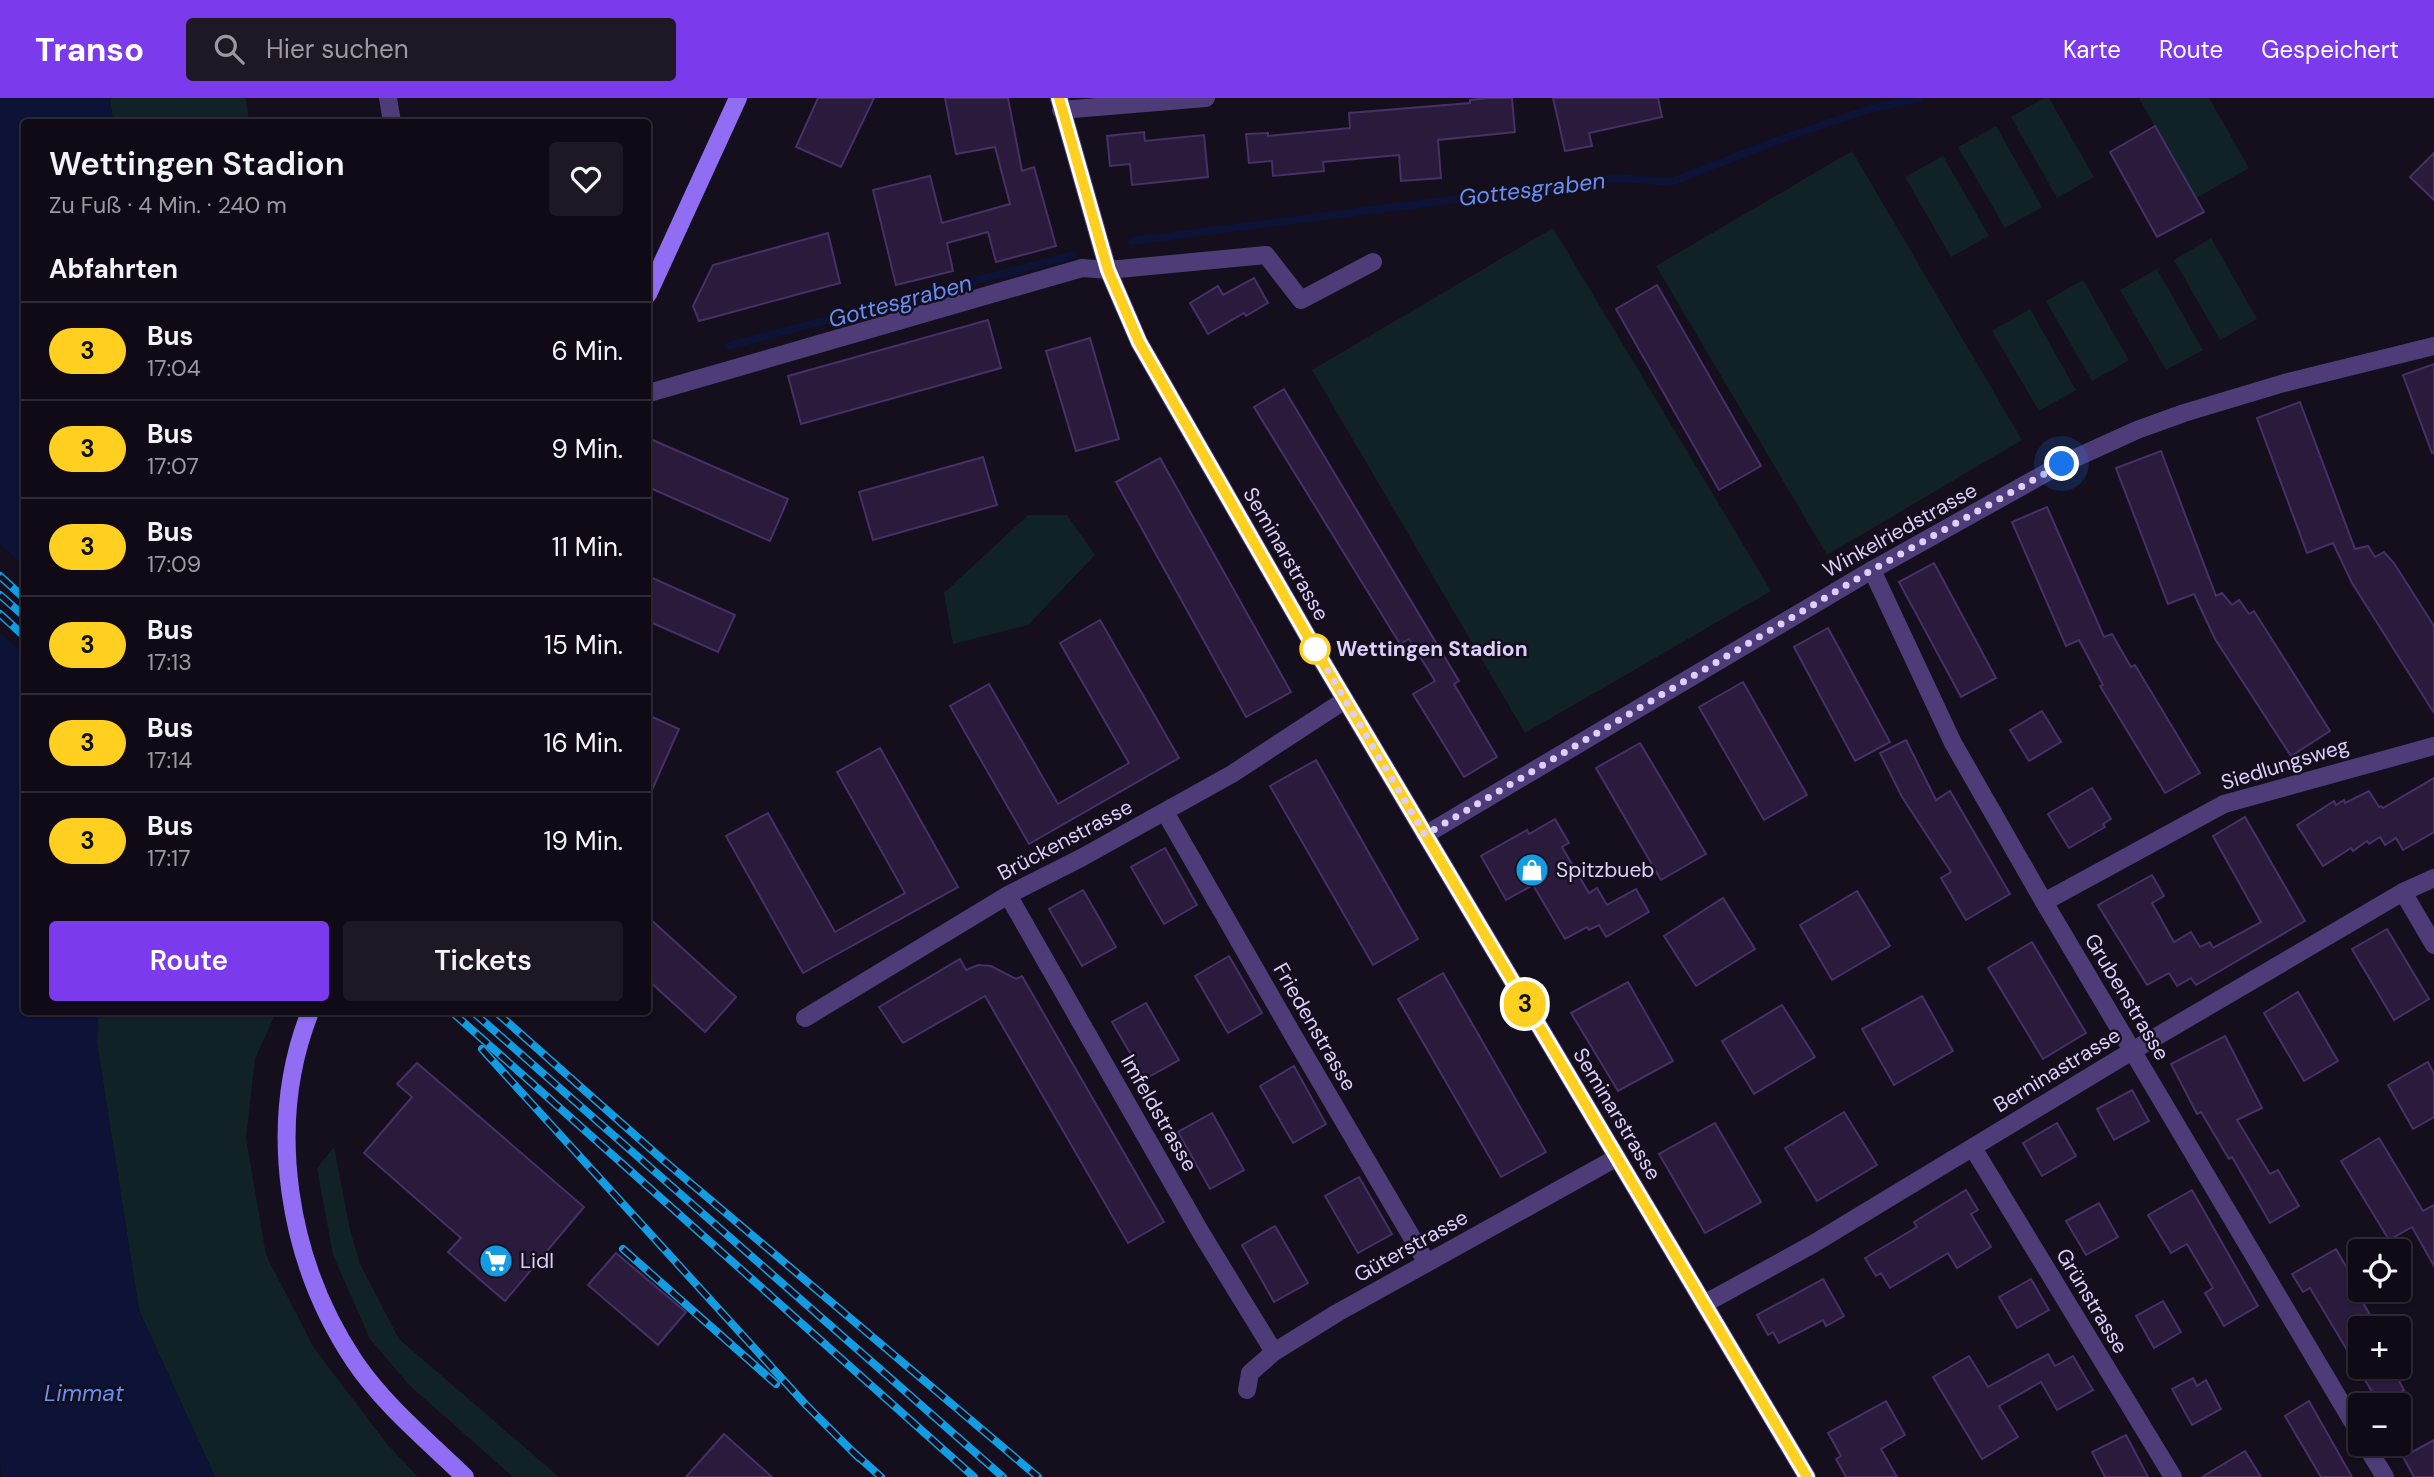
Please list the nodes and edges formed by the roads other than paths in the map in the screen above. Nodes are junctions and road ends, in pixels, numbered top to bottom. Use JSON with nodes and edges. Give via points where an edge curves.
{"nodes":[{"id":1,"x":388,"y":98,"type":"edge"},
{"id":2,"x":1206,"y":98,"type":"edge"},
{"id":3,"x":735,"y":99,"type":"edge"},
{"id":4,"x":1060,"y":104,"type":"edge"},
{"id":5,"x":392,"y":119,"type":"edge"},
{"id":6,"x":1373,"y":261,"type":"dead end"},
{"id":7,"x":1108,"y":270,"type":"junction"},
{"id":8,"x":651,"y":287,"type":"edge"},
{"id":9,"x":2434,"y":346,"type":"edge"},
{"id":10,"x":651,"y":392,"type":"edge"},
{"id":11,"x":1872,"y":570,"type":"junction"},
{"id":12,"x":1345,"y":700,"type":"junction"},
{"id":13,"x":2430,"y":747,"type":"edge"},
{"id":14,"x":1165,"y":812,"type":"junction"},
{"id":15,"x":1425,"y":835,"type":"junction"},
{"id":16,"x":2434,"y":878,"type":"edge"},
{"id":17,"x":2403,"y":892,"type":"junction"},
{"id":18,"x":1008,"y":895,"type":"junction"},
{"id":19,"x":2044,"y":902,"type":"junction"},
{"id":20,"x":2434,"y":945,"type":"edge"},
{"id":21,"x":309,"y":1015,"type":"edge"},
{"id":22,"x":805,"y":1018,"type":"dead end"},
{"id":23,"x":2132,"y":1051,"type":"junction"},
{"id":24,"x":1973,"y":1148,"type":"junction"},
{"id":25,"x":1616,"y":1158,"type":"junction"},
{"id":26,"x":1427,"y":1263,"type":"junction"},
{"id":27,"x":1704,"y":1304,"type":"junction"},
{"id":28,"x":1274,"y":1352,"type":"junction"},
{"id":29,"x":1247,"y":1390,"type":"dead end"},
{"id":30,"x":2348,"y":1414,"type":"edge"},
{"id":31,"x":2372,"y":1456,"type":"edge"},
{"id":32,"x":465,"y":1477,"type":"edge"},
{"id":33,"x":1807,"y":1477,"type":"edge"},
{"id":34,"x":2173,"y":1477,"type":"edge"},
{"id":35,"x":2385,"y":1477,"type":"edge"}],
"edges":[{"from":1,"to":5,"type":"street"},
{"from":2,"to":4,"type":"street"},
{"from":3,"to":8,"type":"main road"},
{"from":4,"to":7,"type":"street","name":"Seminarstrasse"},
{"from":6,"to":7,"type":"street","via":[[1301,300],[1266,255]]},
{"from":7,"to":10,"type":"street","via":[[1082,268]]},
{"from":7,"to":12,"type":"street","name":"Seminarstrasse","via":[[1139,342]]},
{"from":9,"to":11,"type":"street","name":"Winkelriedstrasse","via":[[2284,383],[2137,430],[2062,464]]},
{"from":11,"to":15,"type":"street","name":"Winkelriedstrasse"},
{"from":11,"to":19,"type":"street","name":"Grubenstrasse","via":[[1953,743]]},
{"from":12,"to":14,"type":"street","name":"Brückenstrasse"},
{"from":12,"to":15,"type":"street","name":"Seminarstrasse"},
{"from":13,"to":19,"type":"street","name":"Siedlungsweg","via":[[2224,804]]},
{"from":14,"to":18,"type":"street","name":"Brückenstrasse"},
{"from":14,"to":26,"type":"street","name":"Friedenstrasse"},
{"from":15,"to":25,"type":"street","name":"Seminarstrasse"},
{"from":16,"to":17,"type":"street","name":"Berninastrasse"},
{"from":17,"to":20,"type":"street"},
{"from":17,"to":23,"type":"street","name":"Berninastrasse"},
{"from":18,"to":22,"type":"street","name":"Brückenstrasse"},
{"from":18,"to":28,"type":"street","name":"Imfeldstrasse"},
{"from":19,"to":23,"type":"street","name":"Grubenstrasse"},
{"from":21,"to":32,"type":"main road","via":[[292,1074],[288,1120],[288,1168],[306,1265],[327,1315],[356,1363],[389,1404]]},
{"from":23,"to":24,"type":"street","name":"Berninastrasse"},
{"from":23,"to":30,"type":"street","name":"Grubenstrasse"},
{"from":24,"to":27,"type":"street","name":"Berninastrasse"},
{"from":24,"to":34,"type":"street","name":"Grünstrasse"},
{"from":25,"to":26,"type":"street","name":"Güterstrasse"},
{"from":25,"to":27,"type":"street","name":"Seminarstrasse"},
{"from":26,"to":28,"type":"street","name":"Güterstrasse"},
{"from":27,"to":33,"type":"street","name":"Seminarstrasse"},
{"from":28,"to":29,"type":"street","name":"Güterstrasse","via":[[1250,1373]]},
{"from":31,"to":35,"type":"street"}]}
